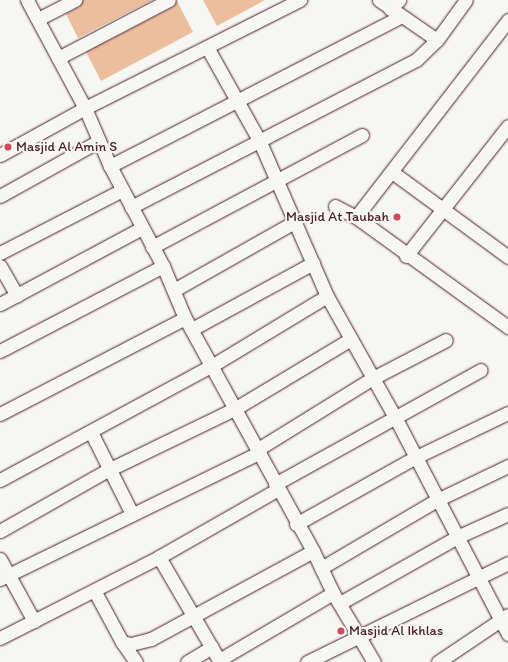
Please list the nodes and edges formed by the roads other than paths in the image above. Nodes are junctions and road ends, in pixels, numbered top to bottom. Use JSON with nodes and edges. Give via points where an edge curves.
{"nodes":[{"id":1,"x":27,"y":0,"type":"edge"},
{"id":2,"x":74,"y":0,"type":"edge"},
{"id":3,"x":169,"y":0,"type":"edge"},
{"id":4,"x":300,"y":0,"type":"edge"},
{"id":5,"x":379,"y":0,"type":"edge"},
{"id":6,"x":466,"y":0,"type":"edge"},
{"id":7,"x":396,"y":9,"type":"edge"},
{"id":8,"x":38,"y":20,"type":"junction"},
{"id":9,"x":508,"y":20,"type":"edge"},
{"id":10,"x":437,"y":40,"type":"junction"},
{"id":11,"x":207,"y":47,"type":"junction"},
{"id":12,"x":58,"y":58,"type":"junction"},
{"id":13,"x":238,"y":102,"type":"junction"},
{"id":14,"x":85,"y":108,"type":"junction"},
{"id":15,"x":508,"y":126,"type":"edge"},
{"id":16,"x":362,"y":136,"type":"dead end"},
{"id":17,"x":99,"y":141,"type":"junction"},
{"id":18,"x":260,"y":142,"type":"junction"},
{"id":19,"x":0,"y":155,"type":"edge"},
{"id":20,"x":110,"y":166,"type":"junction"},
{"id":21,"x":392,"y":172,"type":"junction"},
{"id":22,"x":279,"y":181,"type":"junction"},
{"id":23,"x":122,"y":190,"type":"junction"},
{"id":24,"x":0,"y":196,"type":"edge"},
{"id":25,"x":335,"y":206,"type":"dead end"},
{"id":26,"x":131,"y":207,"type":"junction"},
{"id":27,"x":442,"y":210,"type":"junction"},
{"id":28,"x":356,"y":217,"type":"junction"},
{"id":29,"x":296,"y":221,"type":"junction"},
{"id":30,"x":142,"y":228,"type":"junction"},
{"id":31,"x":152,"y":247,"type":"junction"},
{"id":32,"x":0,"y":253,"type":"edge"},
{"id":33,"x":406,"y":256,"type":"junction"},
{"id":34,"x":508,"y":257,"type":"edge"},
{"id":35,"x":313,"y":263,"type":"junction"},
{"id":36,"x":0,"y":266,"type":"edge"},
{"id":37,"x":163,"y":266,"type":"junction"},
{"id":38,"x":174,"y":290,"type":"junction"},
{"id":39,"x":17,"y":295,"type":"junction"},
{"id":40,"x":327,"y":296,"type":"junction"},
{"id":41,"x":0,"y":304,"type":"edge"},
{"id":42,"x":188,"y":323,"type":"junction"},
{"id":43,"x":508,"y":327,"type":"edge"},
{"id":44,"x":351,"y":339,"type":"junction"},
{"id":45,"x":446,"y":340,"type":"dead end"},
{"id":46,"x":0,"y":351,"type":"edge"},
{"id":47,"x":213,"y":365,"type":"junction"},
{"id":48,"x":481,"y":370,"type":"dead end"},
{"id":49,"x":373,"y":378,"type":"junction"},
{"id":50,"x":236,"y":408,"type":"junction"},
{"id":51,"x":508,"y":413,"type":"edge"},
{"id":52,"x":0,"y":414,"type":"edge"},
{"id":53,"x":395,"y":417,"type":"junction"},
{"id":54,"x":91,"y":432,"type":"junction"},
{"id":55,"x":259,"y":451,"type":"junction"},
{"id":56,"x":416,"y":457,"type":"junction"},
{"id":57,"x":508,"y":466,"type":"edge"},
{"id":58,"x":108,"y":470,"type":"junction"},
{"id":59,"x":0,"y":480,"type":"edge"},
{"id":60,"x":276,"y":487,"type":"junction"},
{"id":61,"x":437,"y":500,"type":"junction"},
{"id":62,"x":132,"y":514,"type":"junction"},
{"id":63,"x":508,"y":514,"type":"edge"},
{"id":64,"x":296,"y":524,"type":"junction"},
{"id":65,"x":0,"y":531,"type":"edge"},
{"id":66,"x":457,"y":537,"type":"junction"},
{"id":67,"x":313,"y":551,"type":"junction"},
{"id":68,"x":159,"y":557,"type":"junction"},
{"id":69,"x":0,"y":559,"type":"edge"},
{"id":70,"x":508,"y":563,"type":"edge"},
{"id":71,"x":321,"y":568,"type":"junction"},
{"id":72,"x":479,"y":576,"type":"junction"},
{"id":73,"x":4,"y":577,"type":"edge"},
{"id":74,"x":95,"y":592,"type":"junction"},
{"id":75,"x":336,"y":598,"type":"junction"},
{"id":76,"x":195,"y":616,"type":"junction"},
{"id":77,"x":503,"y":618,"type":"edge"},
{"id":78,"x":34,"y":621,"type":"junction"},
{"id":79,"x":508,"y":634,"type":"edge"},
{"id":80,"x":357,"y":637,"type":"junction"},
{"id":81,"x":0,"y":638,"type":"edge"},
{"id":82,"x":122,"y":642,"type":"junction"},
{"id":83,"x":212,"y":647,"type":"junction"},
{"id":84,"x":220,"y":661,"type":"edge"},
{"id":85,"x":136,"y":662,"type":"edge"},
{"id":86,"x":187,"y":662,"type":"edge"},
{"id":87,"x":307,"y":662,"type":"edge"},
{"id":88,"x":374,"y":662,"type":"edge"},
{"id":89,"x":438,"y":662,"type":"edge"}],
"edges":[{"from":1,"to":8,"type":"street"},
{"from":2,"to":8,"type":"street"},
{"from":3,"to":12,"type":"street"},
{"from":4,"to":11,"type":"street"},
{"from":5,"to":7,"type":"street"},
{"from":6,"to":10,"type":"street"},
{"from":7,"to":10,"type":"street"},
{"from":7,"to":13,"type":"street"},
{"from":8,"to":12,"type":"street"},
{"from":9,"to":21,"type":"street"},
{"from":10,"to":18,"type":"street","via":[[416,60]]},
{"from":11,"to":13,"type":"street"},
{"from":11,"to":14,"type":"street"},
{"from":12,"to":14,"type":"street"},
{"from":13,"to":18,"type":"street"},
{"from":13,"to":20,"type":"street"},
{"from":14,"to":17,"type":"street"},
{"from":14,"to":19,"type":"street"},
{"from":15,"to":27,"type":"street"},
{"from":16,"to":22,"type":"street"},
{"from":17,"to":20,"type":"street"},
{"from":17,"to":24,"type":"street"},
{"from":18,"to":22,"type":"street"},
{"from":18,"to":26,"type":"street"},
{"from":20,"to":23,"type":"street"},
{"from":21,"to":27,"type":"street"},
{"from":21,"to":28,"type":"street"},
{"from":22,"to":29,"type":"street"},
{"from":22,"to":31,"type":"street"},
{"from":23,"to":26,"type":"street"},
{"from":23,"to":32,"type":"street"},
{"from":25,"to":28,"type":"street"},
{"from":26,"to":30,"type":"street"},
{"from":27,"to":33,"type":"street"},
{"from":27,"to":34,"type":"street"},
{"from":28,"to":33,"type":"street"},
{"from":29,"to":35,"type":"street"},
{"from":29,"to":38,"type":"street"},
{"from":30,"to":31,"type":"street"},
{"from":30,"to":39,"type":"street"},
{"from":31,"to":37,"type":"street"},
{"from":33,"to":43,"type":"street"},
{"from":35,"to":40,"type":"street"},
{"from":35,"to":42,"type":"street"},
{"from":36,"to":39,"type":"street"},
{"from":37,"to":38,"type":"street"},
{"from":37,"to":46,"type":"street"},
{"from":38,"to":42,"type":"street"},
{"from":39,"to":41,"type":"street"},
{"from":40,"to":44,"type":"street"},
{"from":40,"to":47,"type":"street"},
{"from":42,"to":47,"type":"street"},
{"from":42,"to":52,"type":"street"},
{"from":44,"to":49,"type":"street"},
{"from":44,"to":50,"type":"street"},
{"from":45,"to":49,"type":"street"},
{"from":47,"to":50,"type":"street"},
{"from":47,"to":54,"type":"street"},
{"from":48,"to":53,"type":"street"},
{"from":49,"to":53,"type":"street"},
{"from":49,"to":55,"type":"street"},
{"from":50,"to":55,"type":"street"},
{"from":50,"to":58,"type":"street"},
{"from":51,"to":56,"type":"street"},
{"from":53,"to":56,"type":"street"},
{"from":53,"to":60,"type":"street"},
{"from":54,"to":58,"type":"street"},
{"from":54,"to":59,"type":"street"},
{"from":55,"to":60,"type":"street"},
{"from":55,"to":62,"type":"street"},
{"from":56,"to":61,"type":"street"},
{"from":56,"to":64,"type":"street"},
{"from":57,"to":61,"type":"street"},
{"from":58,"to":62,"type":"street"},
{"from":58,"to":65,"type":"street"},
{"from":60,"to":64,"type":"street"},
{"from":60,"to":68,"type":"street"},
{"from":61,"to":66,"type":"street"},
{"from":61,"to":71,"type":"street"},
{"from":62,"to":73,"type":"street"},
{"from":63,"to":66,"type":"street"},
{"from":64,"to":67,"type":"street"},
{"from":66,"to":72,"type":"street"},
{"from":66,"to":75,"type":"street"},
{"from":67,"to":71,"type":"street"},
{"from":67,"to":76,"type":"street"},
{"from":68,"to":74,"type":"street"},
{"from":68,"to":76,"type":"street"},
{"from":69,"to":73,"type":"street"},
{"from":70,"to":72,"type":"street"},
{"from":71,"to":75,"type":"street"},
{"from":72,"to":77,"type":"street"},
{"from":72,"to":80,"type":"street"},
{"from":73,"to":78,"type":"street"},
{"from":74,"to":78,"type":"street"},
{"from":74,"to":82,"type":"street"},
{"from":75,"to":80,"type":"street"},
{"from":75,"to":84,"type":"street"},
{"from":76,"to":82,"type":"street","via":[[151,639],[131,644]]},
{"from":76,"to":83,"type":"street"},
{"from":77,"to":79,"type":"street"},
{"from":77,"to":89,"type":"street"},
{"from":78,"to":81,"type":"street"},
{"from":80,"to":87,"type":"street"},
{"from":80,"to":88,"type":"street"},
{"from":82,"to":85,"type":"street"},
{"from":83,"to":84,"type":"street"},
{"from":83,"to":86,"type":"street"}]}
